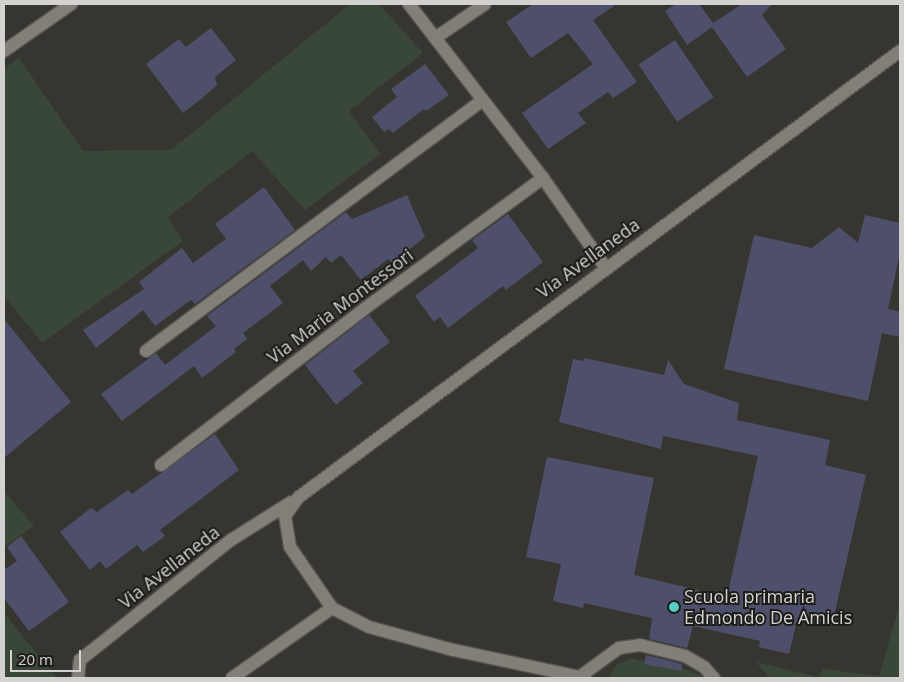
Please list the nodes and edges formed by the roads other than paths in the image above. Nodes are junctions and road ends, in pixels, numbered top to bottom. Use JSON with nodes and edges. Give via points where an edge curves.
{"nodes":[{"id":1,"x":71,"y":4,"type":"edge"},
{"id":2,"x":409,"y":4,"type":"edge"},
{"id":3,"x":485,"y":4,"type":"edge"},
{"id":4,"x":435,"y":38,"type":"junction"},
{"id":5,"x":4,"y":51,"type":"edge"},
{"id":6,"x":900,"y":51,"type":"edge"},
{"id":7,"x":482,"y":101,"type":"junction"},
{"id":8,"x":543,"y":178,"type":"junction"},
{"id":9,"x":606,"y":267,"type":"junction"},
{"id":10,"x":146,"y":351,"type":"dead end"},
{"id":11,"x":161,"y":465,"type":"dead end"},
{"id":12,"x":299,"y":497,"type":"junction"},
{"id":13,"x":332,"y":608,"type":"junction"},
{"id":14,"x":584,"y":677,"type":"edge"},
{"id":15,"x":78,"y":678,"type":"edge"},
{"id":16,"x":232,"y":678,"type":"edge"},
{"id":17,"x":714,"y":678,"type":"edge"}],
"edges":[{"from":1,"to":5,"type":"street"},
{"from":2,"to":4,"type":"street"},
{"from":3,"to":4,"type":"street"},
{"from":4,"to":7,"type":"street"},
{"from":6,"to":9,"type":"street","name":"Via Avellaneda"},
{"from":7,"to":8,"type":"street"},
{"from":7,"to":10,"type":"street"},
{"from":8,"to":9,"type":"street"},
{"from":8,"to":11,"type":"street","name":"Via Maria Montessori","via":[[364,308]]},
{"from":9,"to":12,"type":"street","name":"Via Avellaneda"},
{"from":12,"to":13,"type":"street","name":"Via Avellaneda","via":[[285,516],[290,547]]},
{"from":12,"to":15,"type":"street","name":"Via Avellaneda","via":[[231,540],[80,660]]},
{"from":13,"to":14,"type":"street","name":"Via Avellaneda","via":[[369,627],[444,648]]},
{"from":13,"to":16,"type":"street"},
{"from":14,"to":17,"type":"street","name":"Via Avellaneda","via":[[619,648],[640,645],[685,656],[704,667]]}]}
